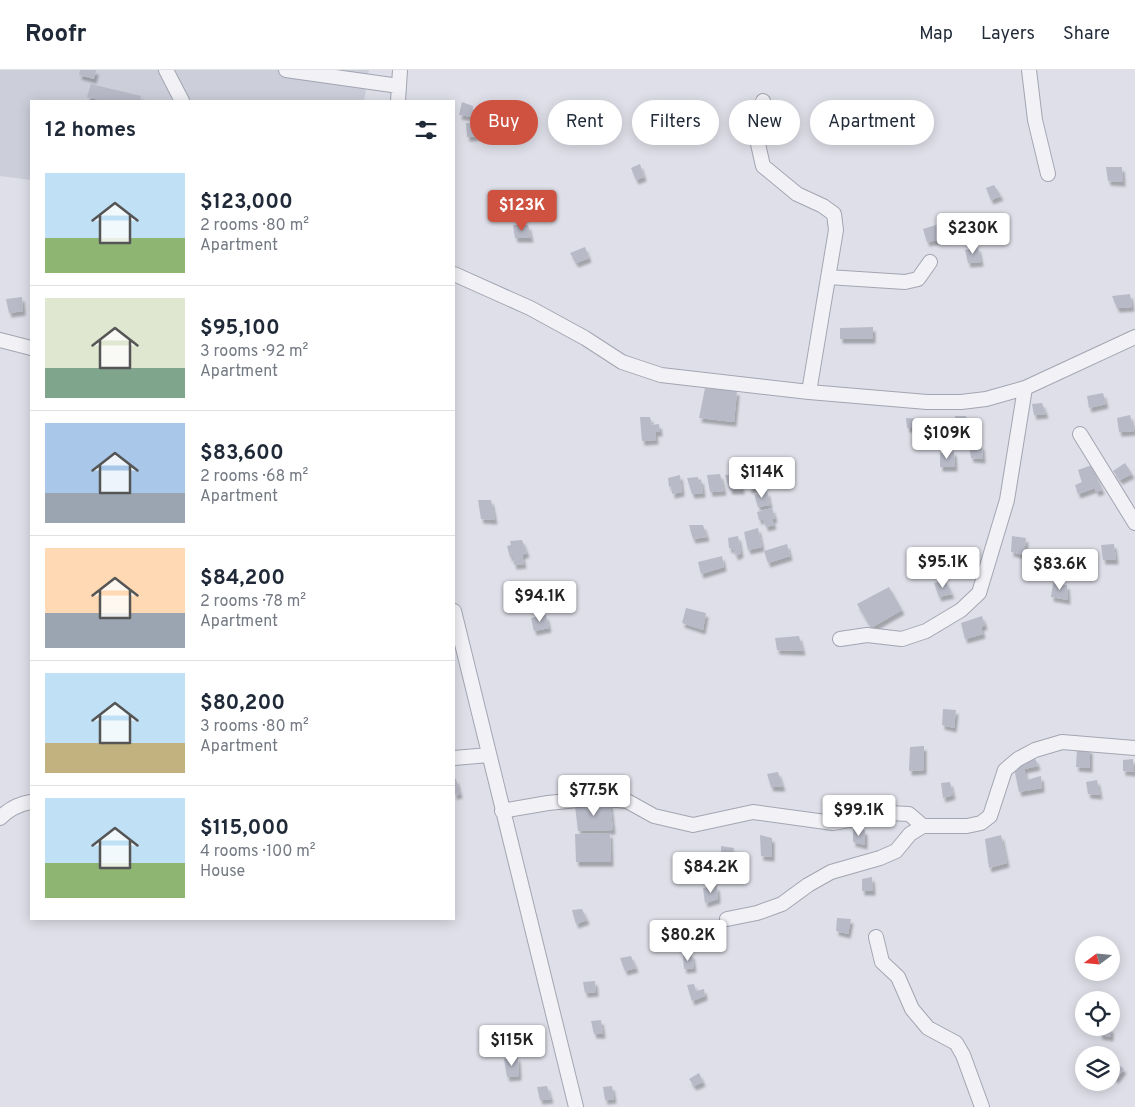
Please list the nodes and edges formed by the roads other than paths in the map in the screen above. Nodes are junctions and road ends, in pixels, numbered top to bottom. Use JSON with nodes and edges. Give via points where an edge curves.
{"nodes":[{"id":1,"x":166,"y":70,"type":"edge"},
{"id":2,"x":286,"y":70,"type":"edge"},
{"id":3,"x":400,"y":70,"type":"edge"},
{"id":4,"x":1029,"y":70,"type":"edge"},
{"id":5,"x":399,"y":86,"type":"junction"},
{"id":6,"x":181,"y":100,"type":"edge"},
{"id":7,"x":398,"y":100,"type":"edge"},
{"id":8,"x":759,"y":145,"type":"edge"},
{"id":9,"x":1048,"y":174,"type":"dead end"},
{"id":10,"x":930,"y":262,"type":"dead end"},
{"id":11,"x":455,"y":274,"type":"edge"},
{"id":12,"x":828,"y":277,"type":"junction"},
{"id":13,"x":1135,"y":337,"type":"edge"},
{"id":14,"x":0,"y":340,"type":"edge"},
{"id":15,"x":30,"y":348,"type":"edge"},
{"id":16,"x":1025,"y":388,"type":"junction"},
{"id":17,"x":809,"y":392,"type":"junction"},
{"id":18,"x":1080,"y":434,"type":"dead end"},
{"id":19,"x":1135,"y":523,"type":"edge"},
{"id":20,"x":455,"y":615,"type":"edge"},
{"id":21,"x":840,"y":639,"type":"dead end"},
{"id":22,"x":1135,"y":748,"type":"edge"},
{"id":23,"x":489,"y":755,"type":"junction"},
{"id":24,"x":455,"y":758,"type":"edge"},
{"id":25,"x":30,"y":802,"type":"edge"},
{"id":26,"x":502,"y":811,"type":"junction"},
{"id":27,"x":0,"y":818,"type":"edge"},
{"id":28,"x":923,"y":826,"type":"junction"},
{"id":29,"x":727,"y":919,"type":"dead end"},
{"id":30,"x":876,"y":937,"type":"dead end"},
{"id":31,"x":576,"y":1107,"type":"edge"},
{"id":32,"x":982,"y":1107,"type":"edge"}],
"edges":[{"from":1,"to":6,"type":"street"},
{"from":2,"to":5,"type":"street"},
{"from":3,"to":5,"type":"street"},
{"from":4,"to":9,"type":"street","via":[[1034,120]]},
{"from":5,"to":7,"type":"street"},
{"from":8,"to":12,"type":"street","via":[[764,166],[796,194],[834,214],[836,230]]},
{"from":10,"to":12,"type":"street","via":[[918,279],[905,282]]},
{"from":11,"to":17,"type":"street","via":[[530,308],[622,362],[661,375]]},
{"from":12,"to":17,"type":"street"},
{"from":13,"to":16,"type":"street"},
{"from":14,"to":15,"type":"street"},
{"from":16,"to":17,"type":"street","via":[[961,402]]},
{"from":16,"to":21,"type":"street","via":[[1007,500],[979,593],[961,610],[926,630],[902,639],[867,635]]},
{"from":18,"to":19,"type":"street"},
{"from":20,"to":23,"type":"street"},
{"from":22,"to":28,"type":"street","via":[[1062,742],[1035,750],[1018,758],[1005,770],[990,816],[981,823]]},
{"from":23,"to":24,"type":"street"},
{"from":23,"to":26,"type":"street"},
{"from":25,"to":27,"type":"street","via":[[8,810]]},
{"from":26,"to":28,"type":"street","via":[[597,798],[627,801],[654,816],[693,825],[753,812],[833,823],[888,813],[909,814]]},
{"from":26,"to":31,"type":"street"},
{"from":28,"to":29,"type":"street","via":[[910,834],[896,851],[831,872],[782,904]]},
{"from":30,"to":32,"type":"street","via":[[882,962],[898,977],[912,1009],[928,1028],[956,1043]]}]}
